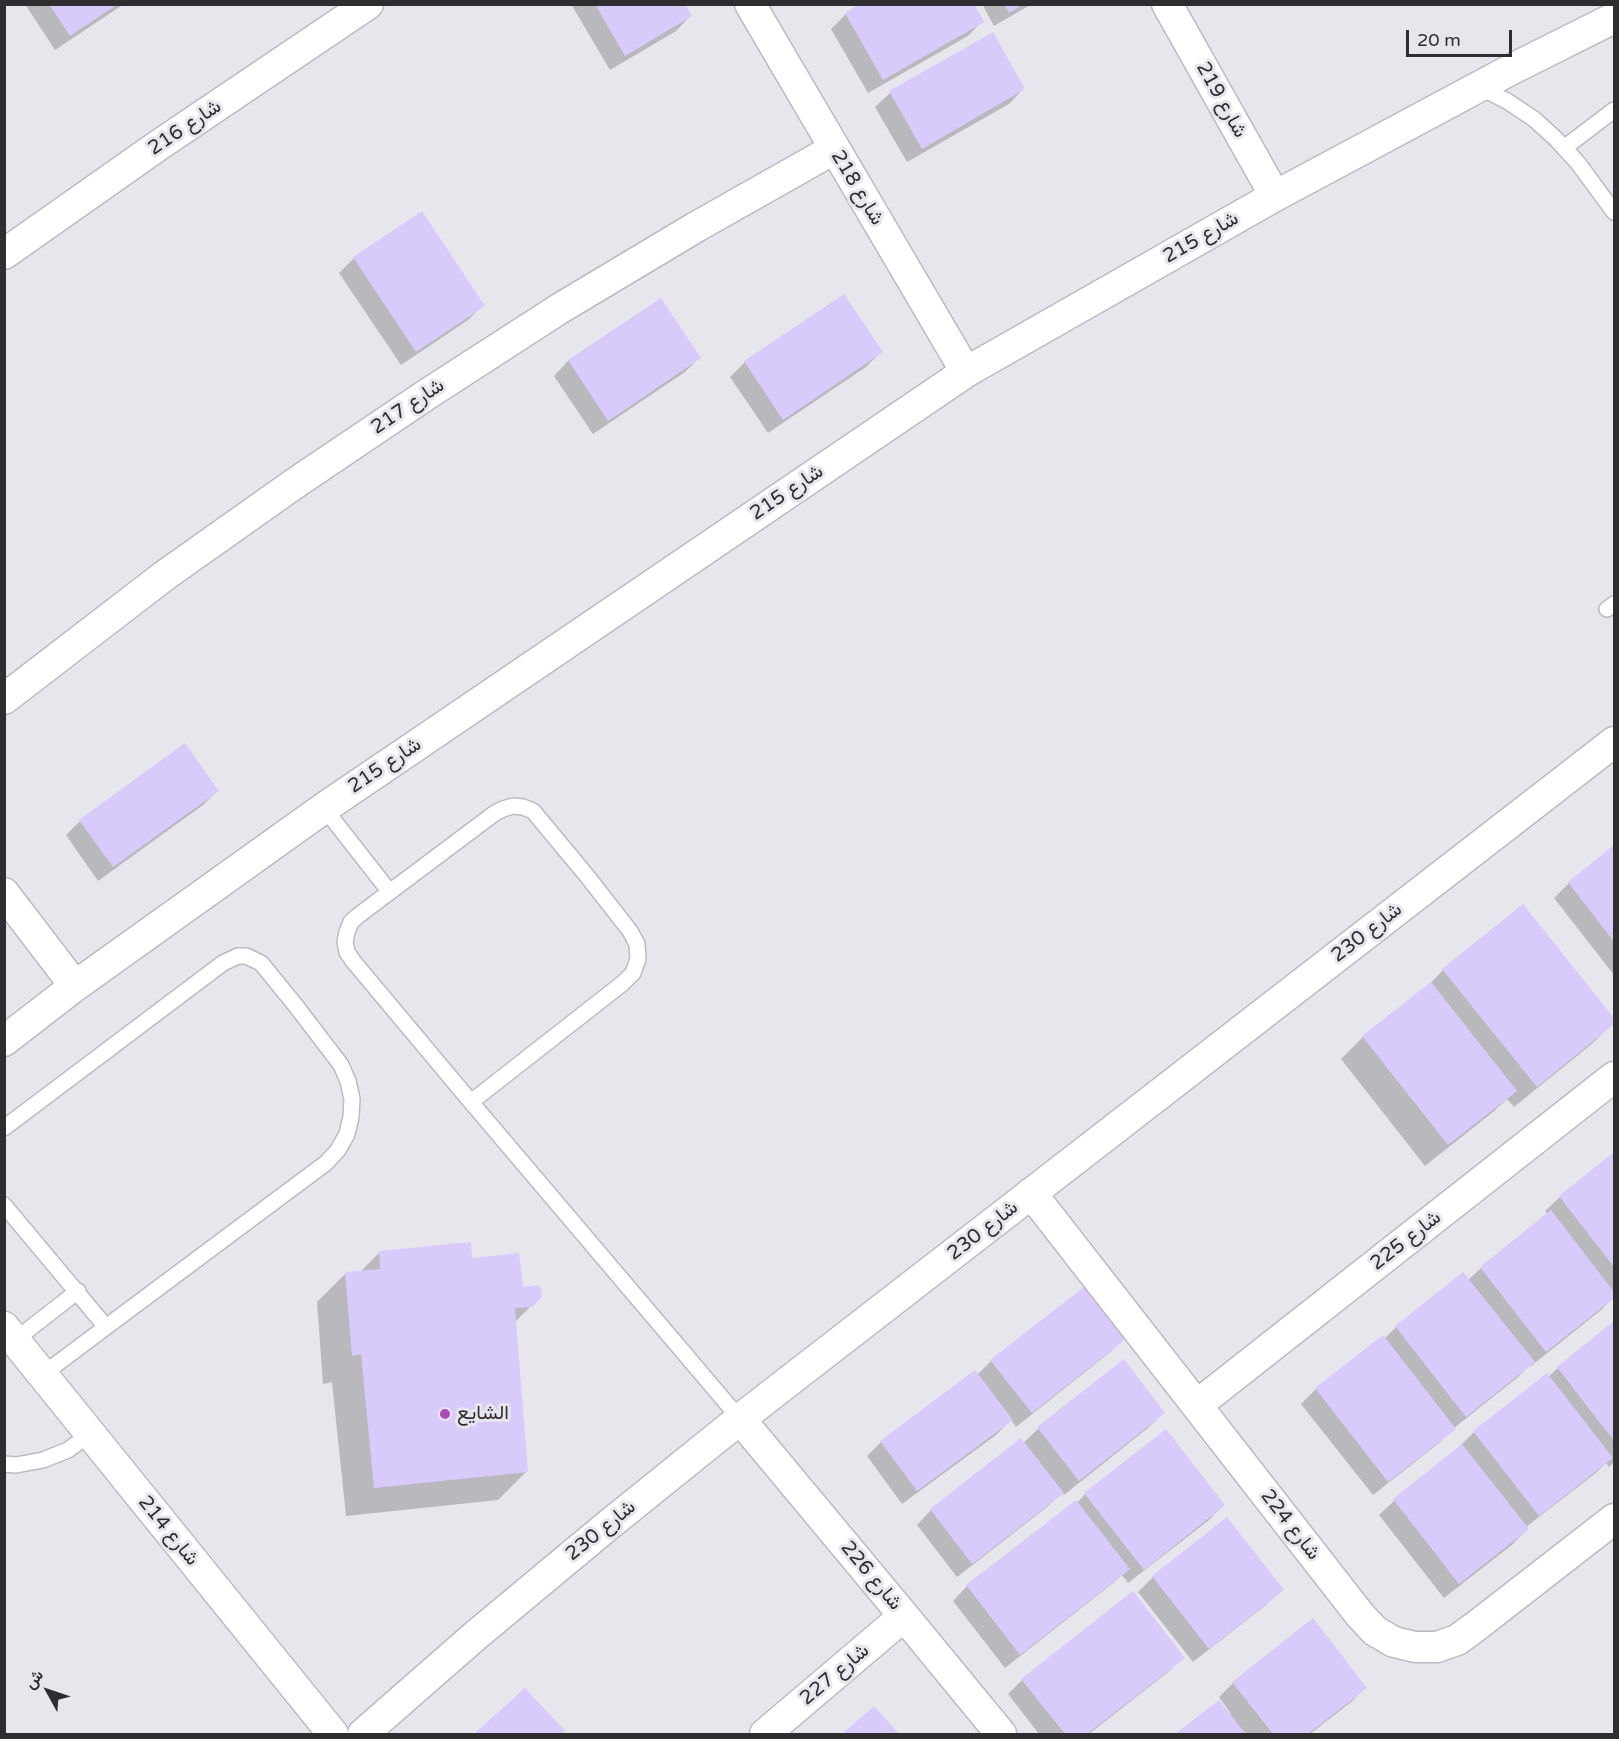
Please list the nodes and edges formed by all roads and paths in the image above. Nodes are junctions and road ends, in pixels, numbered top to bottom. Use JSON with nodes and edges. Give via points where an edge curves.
{"nodes":[{"id":1,"x":368,"y":4,"type":"edge"},
{"id":2,"x":750,"y":4,"type":"edge"},
{"id":3,"x":1167,"y":4,"type":"edge"},
{"id":4,"x":1614,"y":18,"type":"edge"},
{"id":5,"x":1479,"y":87,"type":"junction"},
{"id":6,"x":1614,"y":110,"type":"edge"},
{"id":7,"x":1564,"y":148,"type":"junction"},
{"id":8,"x":834,"y":149,"type":"junction"},
{"id":9,"x":1275,"y":196,"type":"junction"},
{"id":10,"x":1614,"y":212,"type":"edge"},
{"id":11,"x":4,"y":254,"type":"edge"},
{"id":12,"x":966,"y":372,"type":"junction"},
{"id":13,"x":4,"y":699,"type":"edge"},
{"id":14,"x":1614,"y":742,"type":"edge"},
{"id":15,"x":324,"y":808,"type":"junction"},
{"id":16,"x":389,"y":891,"type":"junction"},
{"id":17,"x":4,"y":892,"type":"edge"},
{"id":18,"x":75,"y":986,"type":"junction"},
{"id":19,"x":4,"y":1041,"type":"edge"},
{"id":20,"x":1614,"y":1077,"type":"edge"},
{"id":21,"x":471,"y":1102,"type":"junction"},
{"id":22,"x":4,"y":1128,"type":"edge"},
{"id":23,"x":1031,"y":1193,"type":"junction"},
{"id":24,"x":4,"y":1205,"type":"edge"},
{"id":25,"x":78,"y":1291,"type":"junction"},
{"id":26,"x":106,"y":1328,"type":"junction"},
{"id":27,"x":10,"y":1334,"type":"edge"},
{"id":28,"x":42,"y":1375,"type":"junction"},
{"id":29,"x":1197,"y":1405,"type":"junction"},
{"id":30,"x":740,"y":1419,"type":"junction"},
{"id":31,"x":90,"y":1434,"type":"junction"},
{"id":32,"x":4,"y":1464,"type":"edge"},
{"id":33,"x":1614,"y":1520,"type":"edge"},
{"id":34,"x":904,"y":1616,"type":"junction"},
{"id":35,"x":333,"y":1734,"type":"edge"},
{"id":36,"x":363,"y":1734,"type":"edge"},
{"id":37,"x":765,"y":1734,"type":"edge"},
{"id":38,"x":1000,"y":1734,"type":"edge"}],
"edges":[{"from":1,"to":11,"type":"street","name":"شارع 216"},
{"from":2,"to":8,"type":"street","name":"شارع 218"},
{"from":3,"to":9,"type":"street","name":"شارع 219"},
{"from":4,"to":5,"type":"street","name":"شارع 215"},
{"from":5,"to":7,"type":"lane","via":[[1534,119]]},
{"from":5,"to":9,"type":"street","name":"شارع 215"},
{"from":6,"to":7,"type":"lane"},
{"from":7,"to":10,"type":"lane"},
{"from":8,"to":12,"type":"street","name":"شارع 218"},
{"from":8,"to":13,"type":"street","name":"شارع 217","via":[[559,309],[426,395],[174,570]]},
{"from":9,"to":12,"type":"street","name":"شارع 215"},
{"from":12,"to":15,"type":"street","name":"شارع 215"},
{"from":14,"to":23,"type":"street","name":"شارع 230"},
{"from":15,"to":16,"type":"lane"},
{"from":15,"to":18,"type":"street","name":"شارع 215"},
{"from":16,"to":21,"type":"lane","via":[[351,922],[345,942],[347,952]]},
{"from":16,"to":21,"type":"lane","via":[[495,813],[503,808],[523,807],[540,819],[581,868],[637,944],[638,959],[623,984]]},
{"from":17,"to":18,"type":"street"},
{"from":18,"to":19,"type":"street","name":"شارع 215"},
{"from":20,"to":29,"type":"street","name":"شارع 225"},
{"from":21,"to":30,"type":"lane"},
{"from":22,"to":26,"type":"lane","via":[[223,963],[238,956],[261,963],[341,1065],[352,1099],[347,1134],[338,1150],[326,1163]]},
{"from":23,"to":29,"type":"street","name":"شارع 224"},
{"from":23,"to":30,"type":"street","name":"شارع 230"},
{"from":24,"to":25,"type":"lane"},
{"from":25,"to":26,"type":"lane"},
{"from":25,"to":27,"type":"lane"},
{"from":26,"to":28,"type":"lane"},
{"from":27,"to":28,"type":"street","name":"شارع 214"},
{"from":28,"to":31,"type":"street","name":"شارع 214"},
{"from":29,"to":33,"type":"street","name":"شارع 224","via":[[1360,1615],[1375,1631],[1394,1642],[1437,1647],[1457,1640]]},
{"from":30,"to":34,"type":"street","name":"شارع 226"},
{"from":30,"to":36,"type":"street","name":"شارع 230","via":[[492,1622]]},
{"from":31,"to":32,"type":"lane","via":[[68,1450],[43,1460]]},
{"from":31,"to":35,"type":"street","name":"شارع 214"},
{"from":34,"to":37,"type":"street","name":"شارع 227"},
{"from":34,"to":38,"type":"street","name":"شارع 226"}]}
